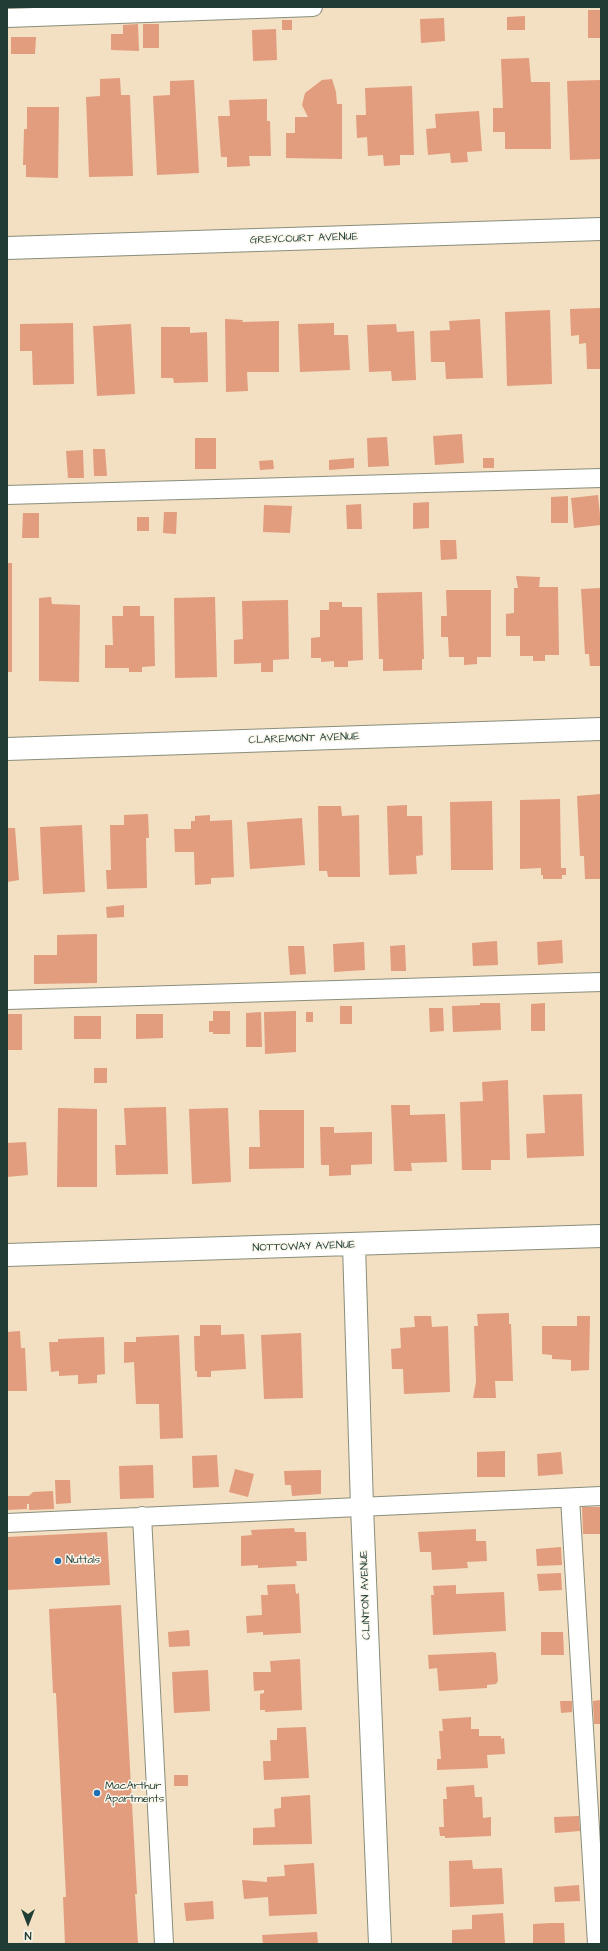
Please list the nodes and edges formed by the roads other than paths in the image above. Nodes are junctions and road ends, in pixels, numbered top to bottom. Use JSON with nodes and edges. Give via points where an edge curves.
{"nodes":[{"id":1,"x":313,"y":7,"type":"edge"},
{"id":2,"x":7,"y":18,"type":"edge"},
{"id":3,"x":601,"y":230,"type":"edge"},
{"id":4,"x":7,"y":248,"type":"edge"},
{"id":5,"x":601,"y":478,"type":"edge"},
{"id":6,"x":7,"y":496,"type":"edge"},
{"id":7,"x":601,"y":729,"type":"edge"},
{"id":8,"x":7,"y":749,"type":"edge"},
{"id":9,"x":601,"y":982,"type":"edge"},
{"id":10,"x":7,"y":1000,"type":"edge"},
{"id":11,"x":601,"y":1236,"type":"edge"},
{"id":12,"x":354,"y":1245,"type":"junction"},
{"id":13,"x":7,"y":1255,"type":"edge"},
{"id":14,"x":601,"y":1496,"type":"edge"},
{"id":15,"x":570,"y":1498,"type":"junction"},
{"id":16,"x":362,"y":1507,"type":"junction"},
{"id":17,"x":142,"y":1516,"type":"junction"},
{"id":18,"x":7,"y":1523,"type":"edge"},
{"id":19,"x":164,"y":1944,"type":"edge"},
{"id":20,"x":380,"y":1944,"type":"edge"},
{"id":21,"x":597,"y":1944,"type":"edge"}],
"edges":[{"from":1,"to":2,"type":"lane"},
{"from":3,"to":4,"type":"street","name":"GREYCOURT AVENUE"},
{"from":5,"to":6,"type":"lane"},
{"from":7,"to":8,"type":"street","name":"CLAREMONT AVENUE"},
{"from":9,"to":10,"type":"lane"},
{"from":11,"to":12,"type":"street","name":"NOTTOWAY AVENUE"},
{"from":12,"to":13,"type":"street","name":"NOTTOWAY AVENUE"},
{"from":12,"to":16,"type":"street","name":"CLINTON AVENUE"},
{"from":14,"to":15,"type":"lane"},
{"from":15,"to":16,"type":"lane"},
{"from":15,"to":21,"type":"lane"},
{"from":16,"to":17,"type":"lane"},
{"from":16,"to":20,"type":"street","name":"CLINTON AVENUE"},
{"from":17,"to":18,"type":"lane"},
{"from":17,"to":19,"type":"lane"}]}
